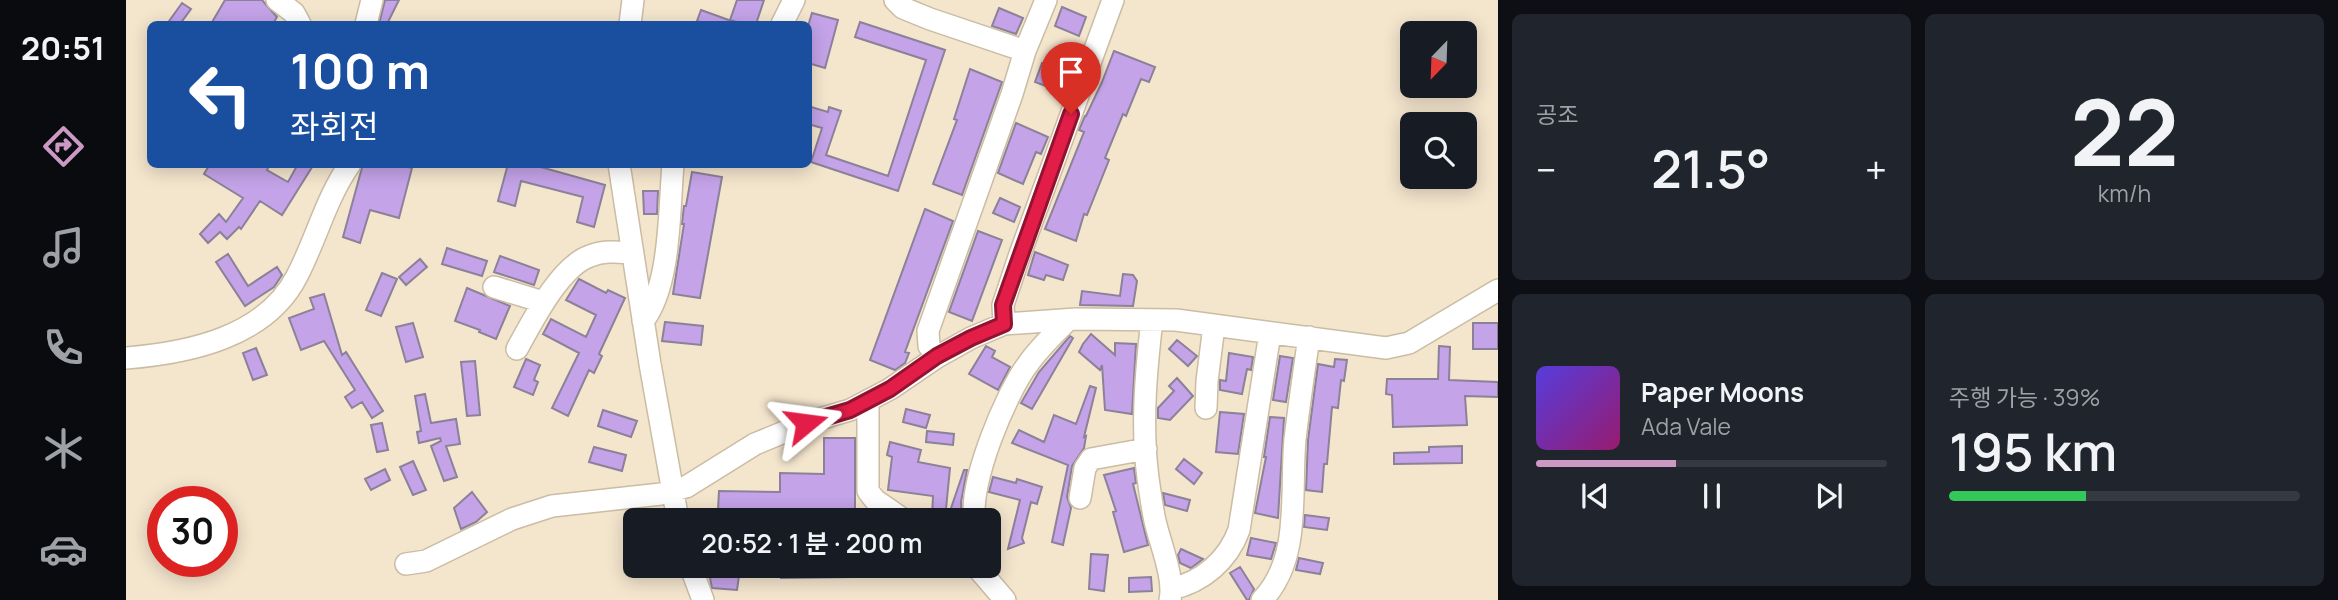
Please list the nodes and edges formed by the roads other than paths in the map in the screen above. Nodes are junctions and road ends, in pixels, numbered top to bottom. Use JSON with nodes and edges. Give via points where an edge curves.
{"nodes":[{"id":1,"x":278,"y":0,"type":"edge"},
{"id":2,"x":372,"y":0,"type":"edge"},
{"id":3,"x":633,"y":0,"type":"edge"},
{"id":4,"x":794,"y":0,"type":"edge"},
{"id":5,"x":895,"y":0,"type":"edge"},
{"id":6,"x":1046,"y":0,"type":"edge"},
{"id":7,"x":1131,"y":0,"type":"edge"},
{"id":8,"x":1111,"y":7,"type":"edge"},
{"id":9,"x":298,"y":21,"type":"edge"},
{"id":10,"x":367,"y":21,"type":"edge"},
{"id":11,"x":630,"y":21,"type":"edge"},
{"id":12,"x":784,"y":21,"type":"edge"},
{"id":13,"x":1024,"y":51,"type":"junction"},
{"id":14,"x":348,"y":168,"type":"edge"},
{"id":15,"x":620,"y":168,"type":"edge"},
{"id":16,"x":673,"y":168,"type":"edge"},
{"id":17,"x":633,"y":253,"type":"junction"},
{"id":18,"x":494,"y":287,"type":"dead end"},
{"id":19,"x":1498,"y":290,"type":"edge"},
{"id":20,"x":544,"y":302,"type":"junction"},
{"id":21,"x":1466,"y":309,"type":"junction"},
{"id":22,"x":1498,"y":310,"type":"edge"},
{"id":23,"x":1068,"y":320,"type":"junction"},
{"id":24,"x":1152,"y":320,"type":"junction"},
{"id":25,"x":643,"y":321,"type":"junction"},
{"id":26,"x":1004,"y":324,"type":"junction"},
{"id":27,"x":1214,"y":326,"type":"junction"},
{"id":28,"x":1270,"y":333,"type":"junction"},
{"id":29,"x":1309,"y":337,"type":"junction"},
{"id":30,"x":517,"y":349,"type":"dead end"},
{"id":31,"x":937,"y":356,"type":"junction"},
{"id":32,"x":126,"y":358,"type":"edge"},
{"id":33,"x":868,"y":401,"type":"junction"},
{"id":34,"x":1206,"y":408,"type":"dead end"},
{"id":35,"x":1146,"y":449,"type":"junction"},
{"id":36,"x":672,"y":491,"type":"junction"},
{"id":37,"x":1080,"y":498,"type":"dead end"},
{"id":38,"x":676,"y":508,"type":"edge"},
{"id":39,"x":887,"y":508,"type":"edge"},
{"id":40,"x":976,"y":508,"type":"edge"},
{"id":41,"x":406,"y":564,"type":"dead end"},
{"id":42,"x":695,"y":578,"type":"edge"},
{"id":43,"x":987,"y":578,"type":"edge"},
{"id":44,"x":1170,"y":594,"type":"edge"},
{"id":45,"x":703,"y":600,"type":"edge"},
{"id":46,"x":1006,"y":600,"type":"edge"},
{"id":47,"x":1262,"y":600,"type":"edge"}],
"edges":[{"from":1,"to":9,"type":"street"},
{"from":2,"to":10,"type":"street"},
{"from":3,"to":11,"type":"street"},
{"from":4,"to":12,"type":"street"},
{"from":5,"to":13,"type":"street","via":[[930,19]]},
{"from":6,"to":13,"type":"street"},
{"from":7,"to":8,"type":"street"},
{"from":8,"to":26,"type":"street","via":[[1020,254],[1003,305]]},
{"from":13,"to":31,"type":"street","via":[[928,331],[929,346]]},
{"from":14,"to":32,"type":"street","via":[[283,299],[235,334],[183,350]]},
{"from":15,"to":17,"type":"street"},
{"from":16,"to":25,"type":"street","via":[[661,282],[652,310]]},
{"from":17,"to":20,"type":"street","via":[[587,256]]},
{"from":17,"to":25,"type":"street"},
{"from":18,"to":20,"type":"street"},
{"from":19,"to":21,"type":"street"},
{"from":20,"to":30,"type":"street"},
{"from":21,"to":22,"type":"street"},
{"from":21,"to":29,"type":"street","via":[[1409,343],[1386,348]]},
{"from":23,"to":24,"type":"street"},
{"from":23,"to":26,"type":"street"},
{"from":23,"to":40,"type":"street","via":[[1028,363],[1006,399],[977,485]]},
{"from":24,"to":27,"type":"street"},
{"from":24,"to":35,"type":"street"},
{"from":25,"to":36,"type":"street"},
{"from":26,"to":31,"type":"street"},
{"from":27,"to":28,"type":"street"},
{"from":27,"to":34,"type":"street"},
{"from":28,"to":29,"type":"street"},
{"from":28,"to":44,"type":"street","via":[[1233,547],[1199,579]]},
{"from":29,"to":47,"type":"street","via":[[1295,441],[1288,549],[1280,573]]},
{"from":31,"to":33,"type":"street"},
{"from":33,"to":36,"type":"street","via":[[755,444]]},
{"from":33,"to":39,"type":"street","via":[[868,491]]},
{"from":35,"to":37,"type":"street","via":[[1091,459]]},
{"from":35,"to":44,"type":"street"},
{"from":36,"to":38,"type":"street"},
{"from":36,"to":41,"type":"street","via":[[552,506],[512,519],[426,561]]},
{"from":42,"to":45,"type":"street"},
{"from":43,"to":46,"type":"street"}]}
